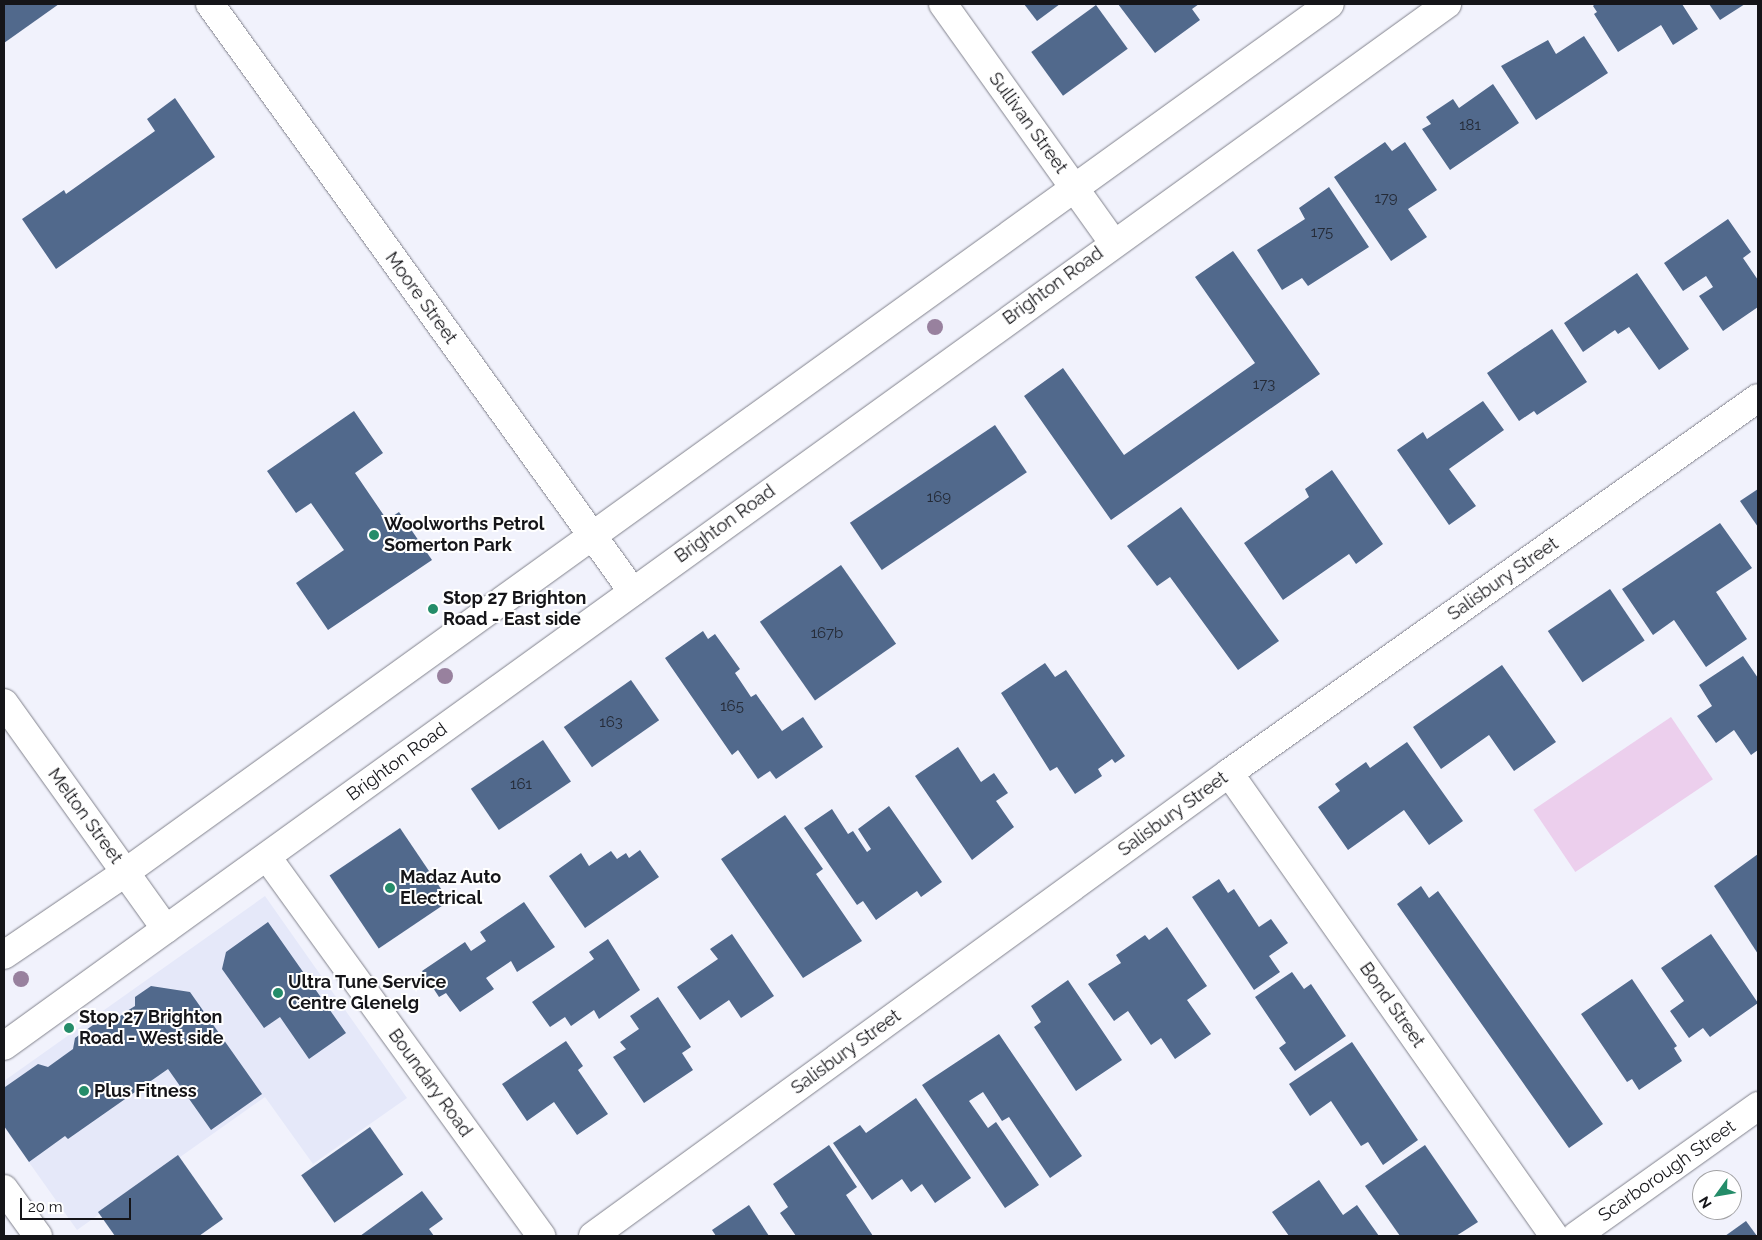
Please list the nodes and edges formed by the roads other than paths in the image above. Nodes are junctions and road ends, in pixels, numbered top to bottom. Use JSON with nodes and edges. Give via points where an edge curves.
{"nodes":[{"id":1,"x":210,"y":4,"type":"edge"},
{"id":2,"x":943,"y":4,"type":"edge"},
{"id":3,"x":1330,"y":4,"type":"edge"},
{"id":4,"x":1447,"y":4,"type":"edge"},
{"id":5,"x":1073,"y":186,"type":"junction"},
{"id":6,"x":1113,"y":242,"type":"junction"},
{"id":7,"x":1758,"y":398,"type":"edge"},
{"id":8,"x":593,"y":537,"type":"junction"},
{"id":9,"x":632,"y":592,"type":"junction"},
{"id":10,"x":4,"y":704,"type":"edge"},
{"id":11,"x":1229,"y":773,"type":"junction"},
{"id":12,"x":267,"y":856,"type":"junction"},
{"id":13,"x":126,"y":872,"type":"junction"},
{"id":14,"x":166,"y":929,"type":"junction"},
{"id":15,"x":4,"y":955,"type":"edge"},
{"id":16,"x":4,"y":1046,"type":"edge"},
{"id":17,"x":1758,"y":1106,"type":"edge"},
{"id":18,"x":4,"y":1189,"type":"edge"},
{"id":19,"x":1592,"y":1231,"type":"edge"},
{"id":20,"x":38,"y":1236,"type":"edge"},
{"id":21,"x":541,"y":1236,"type":"edge"},
{"id":22,"x":593,"y":1236,"type":"edge"},
{"id":23,"x":1554,"y":1236,"type":"edge"}],
"edges":[{"from":1,"to":8,"type":"street","name":"Moore Street"},
{"from":2,"to":5,"type":"street","name":"Sullivan Street"},
{"from":3,"to":5,"type":"street"},
{"from":4,"to":6,"type":"street","name":"Brighton Road"},
{"from":5,"to":6,"type":"street","name":"Sullivan Street"},
{"from":5,"to":8,"type":"street"},
{"from":6,"to":9,"type":"street","name":"Brighton Road"},
{"from":7,"to":11,"type":"street","name":"Salisbury Street"},
{"from":8,"to":9,"type":"street","name":"Moore Street"},
{"from":8,"to":13,"type":"street"},
{"from":9,"to":12,"type":"street","name":"Brighton Road"},
{"from":10,"to":13,"type":"street","name":"Melton Street"},
{"from":11,"to":22,"type":"street","name":"Salisbury Street"},
{"from":11,"to":23,"type":"street","name":"Bond Street"},
{"from":12,"to":14,"type":"street","name":"Brighton Road"},
{"from":12,"to":21,"type":"street","name":"Boundary Road"},
{"from":13,"to":14,"type":"street","name":"Melton Street"},
{"from":13,"to":15,"type":"street"},
{"from":14,"to":16,"type":"street","name":"Brighton Road"},
{"from":17,"to":19,"type":"street","name":"Scarborough Street"},
{"from":18,"to":20,"type":"street"}]}
